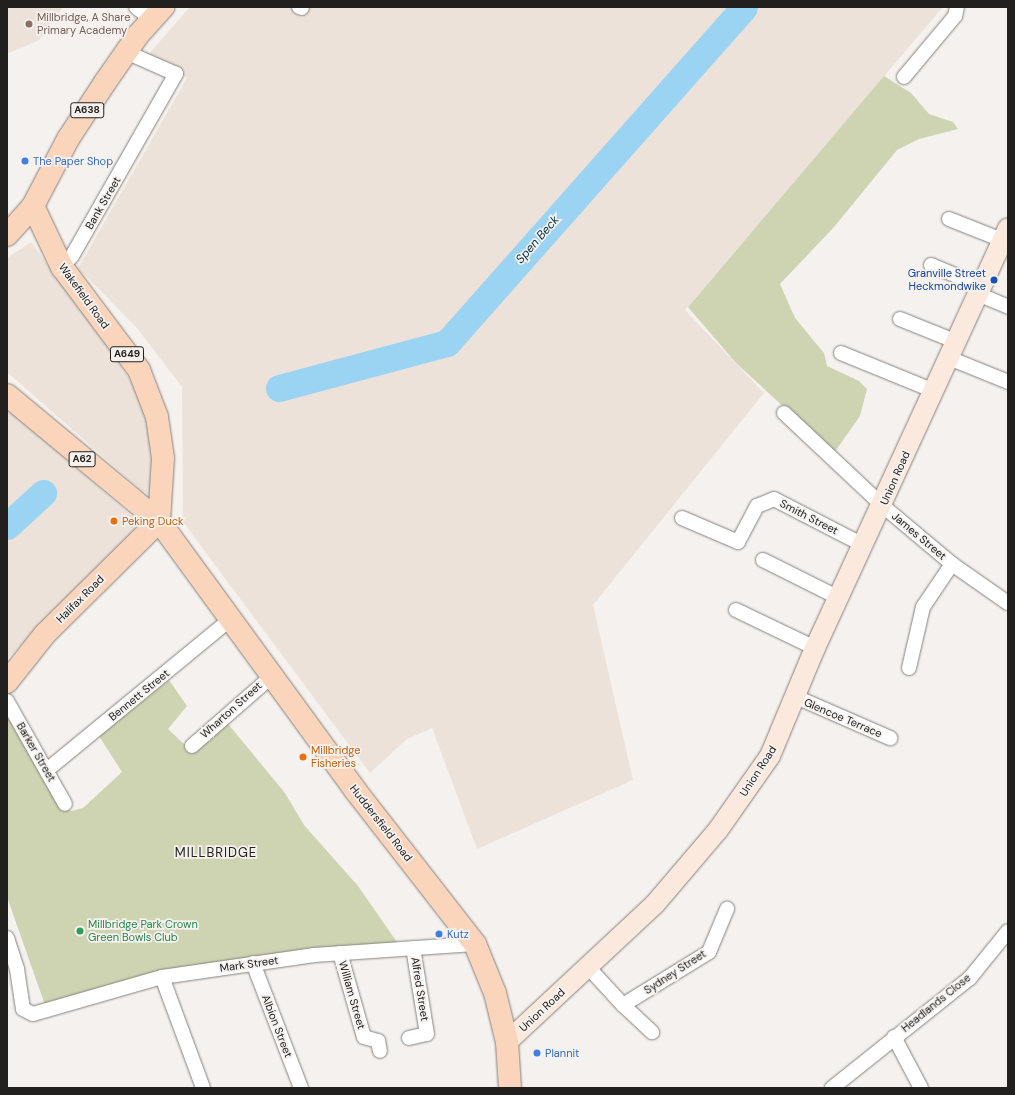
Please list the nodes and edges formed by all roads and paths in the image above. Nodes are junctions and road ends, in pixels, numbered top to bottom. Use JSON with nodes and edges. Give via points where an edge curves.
{"nodes":[{"id":1,"x":957,"y":7,"type":"edge"},
{"id":2,"x":150,"y":11,"type":"edge"},
{"id":3,"x":126,"y":52,"type":"junction"},
{"id":4,"x":904,"y":77,"type":"dead end"},
{"id":5,"x":33,"y":206,"type":"junction"},
{"id":6,"x":949,"y":219,"type":"dead end"},
{"id":7,"x":7,"y":235,"type":"edge"},
{"id":8,"x":1005,"y":240,"type":"edge"},
{"id":9,"x":931,"y":265,"type":"dead end"},
{"id":10,"x":62,"y":267,"type":"junction"},
{"id":11,"x":979,"y":290,"type":"junction"},
{"id":12,"x":1008,"y":307,"type":"edge"},
{"id":13,"x":900,"y":318,"type":"dead end"},
{"id":14,"x":953,"y":350,"type":"junction"},
{"id":15,"x":841,"y":353,"type":"dead end"},
{"id":16,"x":1008,"y":382,"type":"edge"},
{"id":17,"x":934,"y":391,"type":"junction"},
{"id":18,"x":9,"y":400,"type":"edge"},
{"id":19,"x":784,"y":413,"type":"dead end"},
{"id":20,"x":883,"y":506,"type":"junction"},
{"id":21,"x":682,"y":518,"type":"dead end"},
{"id":22,"x":159,"y":522,"type":"junction"},
{"id":23,"x":865,"y":546,"type":"junction"},
{"id":24,"x":763,"y":560,"type":"dead end"},
{"id":25,"x":952,"y":564,"type":"junction"},
{"id":26,"x":839,"y":598,"type":"junction"},
{"id":27,"x":1008,"y":603,"type":"edge"},
{"id":28,"x":736,"y":610,"type":"dead end"},
{"id":29,"x":231,"y":619,"type":"junction"},
{"id":30,"x":816,"y":648,"type":"junction"},
{"id":31,"x":909,"y":668,"type":"dead end"},
{"id":32,"x":272,"y":676,"type":"junction"},
{"id":33,"x":7,"y":682,"type":"edge"},
{"id":34,"x":796,"y":698,"type":"junction"},
{"id":35,"x":7,"y":701,"type":"edge"},
{"id":36,"x":890,"y":738,"type":"dead end"},
{"id":37,"x":192,"y":746,"type":"dead end"},
{"id":38,"x":47,"y":770,"type":"junction"},
{"id":39,"x":65,"y":804,"type":"dead end"},
{"id":40,"x":727,"y":909,"type":"dead end"},
{"id":41,"x":1008,"y":931,"type":"edge"},
{"id":42,"x":7,"y":938,"type":"edge"},
{"id":43,"x":475,"y":944,"type":"junction"},
{"id":44,"x":1003,"y":947,"type":"edge"},
{"id":45,"x":413,"y":948,"type":"junction"},
{"id":46,"x":340,"y":954,"type":"junction"},
{"id":47,"x":253,"y":963,"type":"junction"},
{"id":48,"x":588,"y":967,"type":"junction"},
{"id":49,"x":162,"y":977,"type":"junction"},
{"id":50,"x":624,"y":1005,"type":"junction"},
{"id":51,"x":652,"y":1032,"type":"dead end"},
{"id":52,"x":894,"y":1037,"type":"junction"},
{"id":53,"x":409,"y":1038,"type":"dead end"},
{"id":54,"x":507,"y":1042,"type":"junction"},
{"id":55,"x":380,"y":1051,"type":"dead end"},
{"id":56,"x":203,"y":1088,"type":"edge"},
{"id":57,"x":301,"y":1088,"type":"edge"},
{"id":58,"x":510,"y":1088,"type":"edge"},
{"id":59,"x":832,"y":1088,"type":"edge"},
{"id":60,"x":921,"y":1088,"type":"edge"}],
"edges":[{"from":1,"to":4,"type":"street","via":[[955,16]]},
{"from":2,"to":3,"type":"main road","number":"A638"},
{"from":3,"to":5,"type":"main road","number":"A638","via":[[68,139]]},
{"from":3,"to":10,"type":"street","name":"Bank Street","via":[[176,74],[72,256]]},
{"from":5,"to":7,"type":"main road","number":"A638"},
{"from":5,"to":10,"type":"main road","name":"Wakefield Road","number":"A649"},
{"from":6,"to":8,"type":"street","name":"Union Road"},
{"from":8,"to":11,"type":"street","name":"Union Road"},
{"from":9,"to":11,"type":"street"},
{"from":10,"to":22,"type":"main road","name":"Wakefield Road","number":"A649","via":[[139,370],[157,417],[163,458]]},
{"from":11,"to":12,"type":"street"},
{"from":11,"to":14,"type":"street","name":"Union Road"},
{"from":13,"to":14,"type":"street"},
{"from":14,"to":16,"type":"street"},
{"from":14,"to":17,"type":"street","name":"Union Road"},
{"from":15,"to":17,"type":"street"},
{"from":17,"to":20,"type":"street","name":"Union Road"},
{"from":18,"to":22,"type":"main road","number":"A62"},
{"from":19,"to":20,"type":"street","name":"James Street"},
{"from":20,"to":23,"type":"street","name":"Union Road"},
{"from":20,"to":25,"type":"street","name":"James Street"},
{"from":21,"to":23,"type":"street","name":"Smith Street","via":[[738,542],[756,506],[774,500]]},
{"from":22,"to":29,"type":"main road","name":"Huddersfield Road","number":"A62"},
{"from":22,"to":33,"type":"main road","name":"Halifax Road","via":[[45,634]]},
{"from":23,"to":26,"type":"street","name":"Union Road"},
{"from":24,"to":26,"type":"street"},
{"from":25,"to":27,"type":"street","name":"James Street"},
{"from":25,"to":31,"type":"street","via":[[923,607]]},
{"from":26,"to":30,"type":"street","name":"Union Road"},
{"from":28,"to":30,"type":"street"},
{"from":29,"to":32,"type":"main road","name":"Huddersfield Road","number":"A62"},
{"from":29,"to":38,"type":"street","name":"Bennett Street"},
{"from":30,"to":34,"type":"street","name":"Union Road"},
{"from":32,"to":37,"type":"street","name":"Wharton Street"},
{"from":32,"to":43,"type":"main road","name":"Huddersfield Road","number":"A62"},
{"from":34,"to":36,"type":"street","name":"Glencoe Terrace"},
{"from":34,"to":48,"type":"street","name":"Union Road","via":[[770,756],[718,830],[655,904]]},
{"from":35,"to":38,"type":"street","name":"Barker Street"},
{"from":38,"to":39,"type":"street","name":"Barker Street"},
{"from":40,"to":50,"type":"street","name":"Sydney Street","via":[[708,952]]},
{"from":41,"to":44,"type":"street","name":"Headlands Close"},
{"from":42,"to":49,"type":"street","name":"Mark Street","via":[[17,969],[23,1009],[28,1013]]},
{"from":43,"to":45,"type":"street","name":"Mark Street"},
{"from":43,"to":54,"type":"main road","name":"Huddersfield Road","number":"A62","via":[[495,993]]},
{"from":44,"to":52,"type":"street","name":"Headlands Close","via":[[970,978]]},
{"from":45,"to":46,"type":"street","name":"Mark Street"},
{"from":45,"to":53,"type":"street","name":"Alfred Street","via":[[427,1034]]},
{"from":46,"to":47,"type":"street","name":"Mark Street"},
{"from":46,"to":55,"type":"street","name":"William Street","via":[[364,1037],[378,1041]]},
{"from":47,"to":49,"type":"street","name":"Mark Street"},
{"from":47,"to":57,"type":"street","name":"Albion Street"},
{"from":48,"to":50,"type":"street"},
{"from":48,"to":54,"type":"street","name":"Union Road"},
{"from":49,"to":56,"type":"street"},
{"from":50,"to":51,"type":"street"},
{"from":52,"to":59,"type":"street","name":"Headlands Close"},
{"from":52,"to":60,"type":"street"},
{"from":54,"to":58,"type":"main road","name":"Huddersfield Road","number":"A62"}]}
